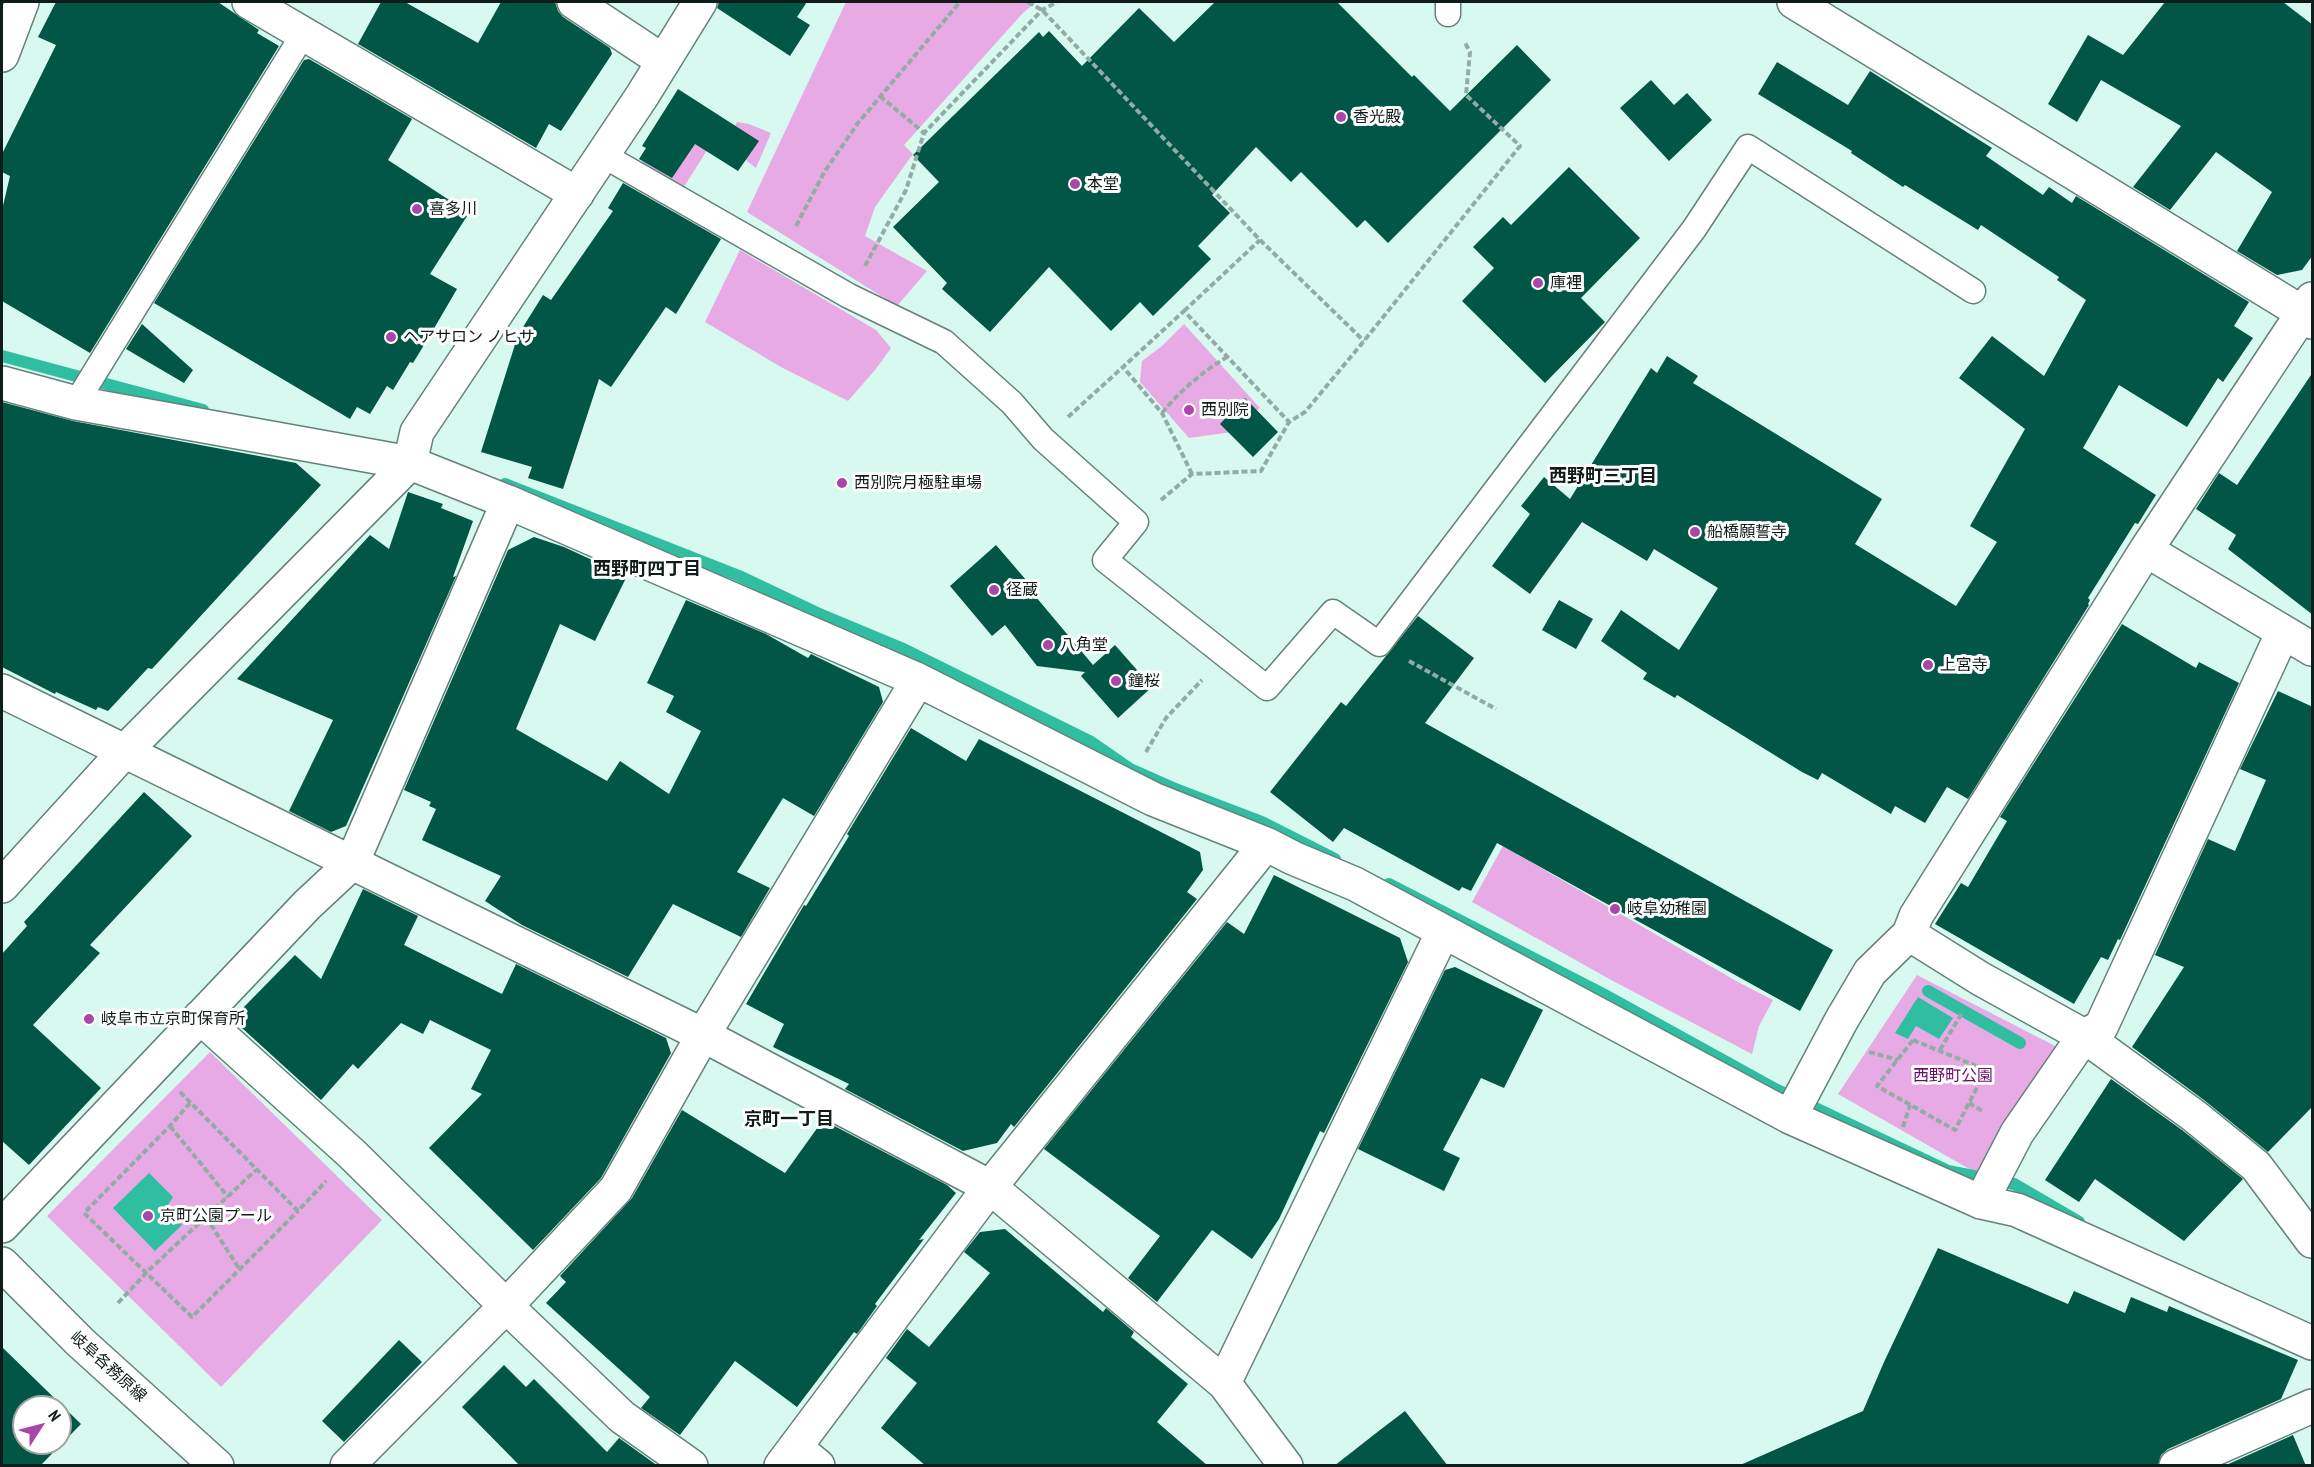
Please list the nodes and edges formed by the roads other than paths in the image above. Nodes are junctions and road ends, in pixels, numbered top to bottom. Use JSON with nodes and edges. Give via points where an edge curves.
{"nodes":[{"id":1,"x":22,"y":2,"type":"edge"},
{"id":2,"x":249,"y":2,"type":"edge"},
{"id":3,"x":574,"y":2,"type":"edge"},
{"id":4,"x":700,"y":2,"type":"edge"},
{"id":5,"x":1794,"y":2,"type":"edge"},
{"id":6,"x":304,"y":33,"type":"junction"},
{"id":7,"x":2,"y":55,"type":"edge"},
{"id":8,"x":663,"y":61,"type":"junction"},
{"id":9,"x":602,"y":154,"type":"junction"},
{"id":10,"x":577,"y":194,"type":"junction"},
{"id":11,"x":1973,"y":291,"type":"dead end"},
{"id":12,"x":2309,"y":312,"type":"edge"},
{"id":13,"x":2,"y":383,"type":"edge"},
{"id":14,"x":76,"y":403,"type":"junction"},
{"id":15,"x":410,"y":463,"type":"junction"},
{"id":16,"x":508,"y":502,"type":"junction"},
{"id":17,"x":2146,"y":550,"type":"junction"},
{"id":18,"x":2283,"y":632,"type":"junction"},
{"id":19,"x":2313,"y":650,"type":"edge"},
{"id":20,"x":918,"y":680,"type":"junction"},
{"id":21,"x":2,"y":692,"type":"edge"},
{"id":22,"x":124,"y":752,"type":"junction"},
{"id":23,"x":1266,"y":844,"type":"junction"},
{"id":24,"x":352,"y":863,"type":"junction"},
{"id":25,"x":2,"y":885,"type":"edge"},
{"id":26,"x":1443,"y":932,"type":"junction"},
{"id":27,"x":1909,"y":934,"type":"junction"},
{"id":28,"x":200,"y":1017,"type":"junction"},
{"id":29,"x":703,"y":1035,"type":"junction"},
{"id":30,"x":2084,"y":1036,"type":"junction"},
{"id":31,"x":1790,"y":1117,"type":"junction"},
{"id":32,"x":990,"y":1187,"type":"junction"},
{"id":33,"x":1981,"y":1202,"type":"junction"},
{"id":34,"x":2,"y":1226,"type":"edge"},
{"id":35,"x":2313,"y":1241,"type":"edge"},
{"id":36,"x":2,"y":1264,"type":"edge"},
{"id":37,"x":506,"y":1306,"type":"junction"},
{"id":38,"x":2313,"y":1343,"type":"edge"},
{"id":39,"x":1224,"y":1383,"type":"junction"},
{"id":40,"x":2313,"y":1406,"type":"edge"},
{"id":41,"x":798,"y":1459,"type":"edge"},
{"id":42,"x":217,"y":1466,"type":"edge"},
{"id":43,"x":347,"y":1466,"type":"edge"},
{"id":44,"x":691,"y":1466,"type":"edge"},
{"id":45,"x":1286,"y":1466,"type":"edge"},
{"id":46,"x":2176,"y":1466,"type":"edge"}],
"edges":[{"from":1,"to":7,"type":"street"},
{"from":2,"to":6,"type":"street"},
{"from":3,"to":8,"type":"street"},
{"from":4,"to":8,"type":"street"},
{"from":5,"to":12,"type":"street"},
{"from":6,"to":10,"type":"street"},
{"from":6,"to":14,"type":"lane"},
{"from":8,"to":9,"type":"street"},
{"from":9,"to":10,"type":"street"},
{"from":9,"to":11,"type":"lane","via":[[849,296],[944,342],[1012,403],[1043,439],[1136,522],[1105,560],[1267,688],[1333,612],[1380,644],[1694,229],[1748,147]]},
{"from":10,"to":15,"type":"street","via":[[417,432]]},
{"from":12,"to":17,"type":"street"},
{"from":13,"to":14,"type":"street"},
{"from":14,"to":15,"type":"street"},
{"from":15,"to":16,"type":"street"},
{"from":15,"to":22,"type":"street"},
{"from":16,"to":20,"type":"street"},
{"from":16,"to":24,"type":"street"},
{"from":17,"to":18,"type":"street"},
{"from":17,"to":27,"type":"street","via":[[1916,916]]},
{"from":18,"to":19,"type":"street"},
{"from":18,"to":30,"type":"street","via":[[2101,1027]]},
{"from":20,"to":23,"type":"street","via":[[1153,800]]},
{"from":20,"to":29,"type":"street"},
{"from":21,"to":22,"type":"street"},
{"from":22,"to":24,"type":"street"},
{"from":22,"to":25,"type":"street"},
{"from":23,"to":26,"type":"street","via":[[1355,884]]},
{"from":23,"to":32,"type":"street"},
{"from":24,"to":28,"type":"street"},
{"from":24,"to":29,"type":"street"},
{"from":26,"to":31,"type":"street"},
{"from":26,"to":39,"type":"street"},
{"from":27,"to":30,"type":"street"},
{"from":27,"to":31,"type":"street","via":[[1870,972]]},
{"from":28,"to":34,"type":"street"},
{"from":28,"to":37,"type":"street","via":[[352,1154]]},
{"from":29,"to":32,"type":"street"},
{"from":29,"to":37,"type":"street","via":[[616,1190]]},
{"from":30,"to":33,"type":"street","via":[[2017,1133]]},
{"from":30,"to":35,"type":"street","via":[[2256,1166]]},
{"from":31,"to":33,"type":"street"},
{"from":32,"to":39,"type":"street"},
{"from":32,"to":41,"type":"street"},
{"from":33,"to":38,"type":"street","via":[[2017,1210]]},
{"from":36,"to":42,"type":"street","name":"岐阜各務原線","via":[[80,1342]]},
{"from":37,"to":43,"type":"street"},
{"from":37,"to":44,"type":"street","via":[[622,1417]]},
{"from":39,"to":45,"type":"street"},
{"from":40,"to":46,"type":"street"}]}
